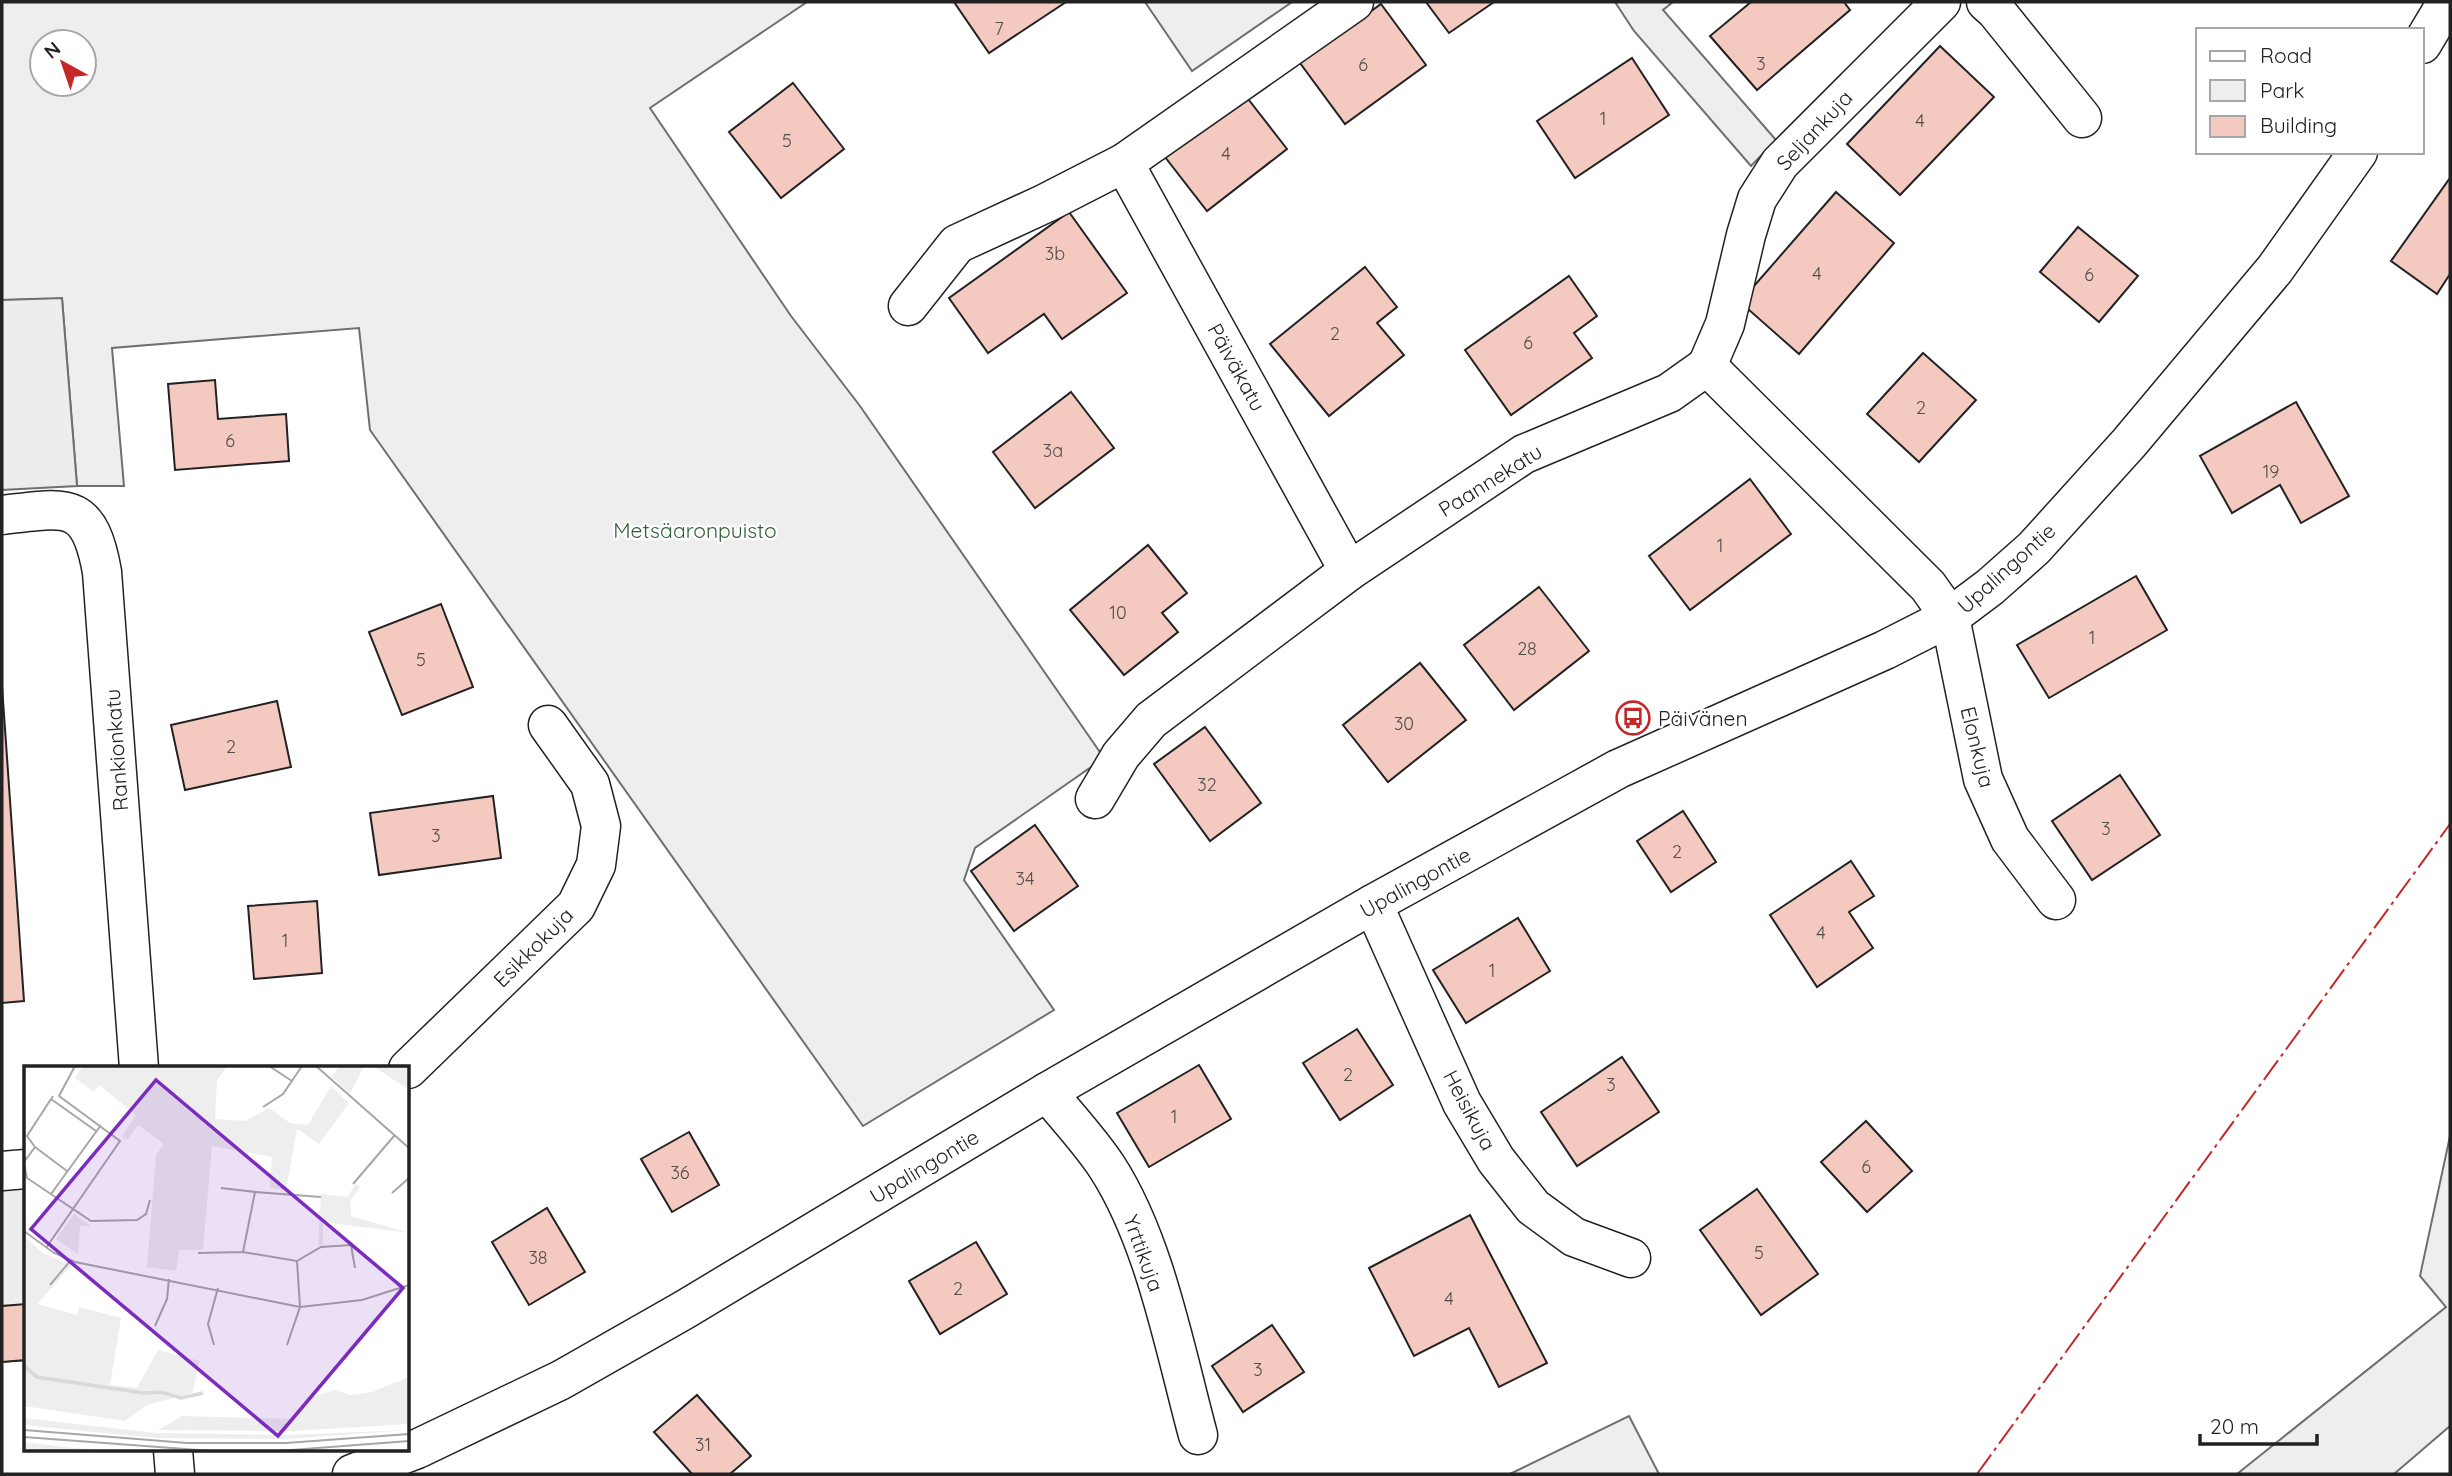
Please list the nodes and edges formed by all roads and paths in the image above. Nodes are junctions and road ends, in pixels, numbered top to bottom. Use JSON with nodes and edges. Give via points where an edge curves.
{"nodes":[{"id":1,"x":1354,"y":2,"type":"edge"},
{"id":2,"x":1941,"y":2,"type":"edge"},
{"id":3,"x":1986,"y":2,"type":"edge"},
{"id":4,"x":2447,"y":2,"type":"edge"},
{"id":5,"x":2424,"y":41,"type":"edge"},
{"id":6,"x":2082,"y":118,"type":"dead end"},
{"id":7,"x":2357,"y":154,"type":"edge"},
{"id":8,"x":1124,"y":163,"type":"junction"},
{"id":9,"x":908,"y":306,"type":"dead end"},
{"id":10,"x":1707,"y":366,"type":"junction"},
{"id":11,"x":2,"y":515,"type":"edge"},
{"id":12,"x":1349,"y":572,"type":"junction"},
{"id":13,"x":1950,"y":617,"type":"junction"},
{"id":14,"x":548,"y":725,"type":"dead end"},
{"id":15,"x":1095,"y":799,"type":"dead end"},
{"id":16,"x":2056,"y":901,"type":"dead end"},
{"id":17,"x":1373,"y":904,"type":"junction"},
{"id":18,"x":139,"y":1066,"type":"edge"},
{"id":19,"x":410,"y":1067,"type":"edge"},
{"id":20,"x":1047,"y":1092,"type":"junction"},
{"id":21,"x":24,"y":1169,"type":"edge"},
{"id":22,"x":2,"y":1171,"type":"edge"},
{"id":23,"x":1631,"y":1258,"type":"dead end"},
{"id":24,"x":1199,"y":1435,"type":"dead end"},
{"id":25,"x":173,"y":1452,"type":"edge"},
{"id":26,"x":375,"y":1470,"type":"edge"},
{"id":27,"x":175,"y":1474,"type":"edge"}],
"edges":[{"from":1,"to":8,"type":"street"},
{"from":2,"to":10,"type":"street","name":"Seljankuja","via":[[1780,163],[1758,199],[1725,324]]},
{"from":3,"to":6,"type":"street"},
{"from":4,"to":5,"type":"street"},
{"from":7,"to":13,"type":"street","name":"Upalingontie","via":[[2275,269],[2129,443],[2034,548]]},
{"from":8,"to":9,"type":"street","via":[[957,243]]},
{"from":8,"to":12,"type":"street","name":"Päiväkatu"},
{"from":10,"to":12,"type":"street","name":"Paannekatu","via":[[1669,393],[1524,454]]},
{"from":10,"to":13,"type":"street","via":[[1928,586]]},
{"from":11,"to":18,"type":"street","name":"Rankionkatu","via":[[55,509],[73,513],[89,526],[97,544]]},
{"from":12,"to":15,"type":"street","name":"Paannekatu","via":[[1151,720],[1121,755]]},
{"from":13,"to":16,"type":"street","name":"Elonkuja","via":[[1983,779],[2010,839]]},
{"from":13,"to":17,"type":"street","name":"Upalingontie","via":[[1618,769]]},
{"from":14,"to":19,"type":"street","name":"Esikkokuja","via":[[590,784],[601,826],[596,864],[576,906]]},
{"from":17,"to":20,"type":"street","name":"Upalingontie"},
{"from":17,"to":23,"type":"street","name":"Heisikuja","via":[[1462,1103],[1496,1160],[1533,1207],[1574,1237]]},
{"from":20,"to":24,"type":"street","name":"Yrttikuja","via":[[1107,1168],[1135,1221]]},
{"from":20,"to":26,"type":"street","name":"Upalingontie","via":[[561,1380]]},
{"from":21,"to":22,"type":"street"},
{"from":25,"to":27,"type":"street"}]}
